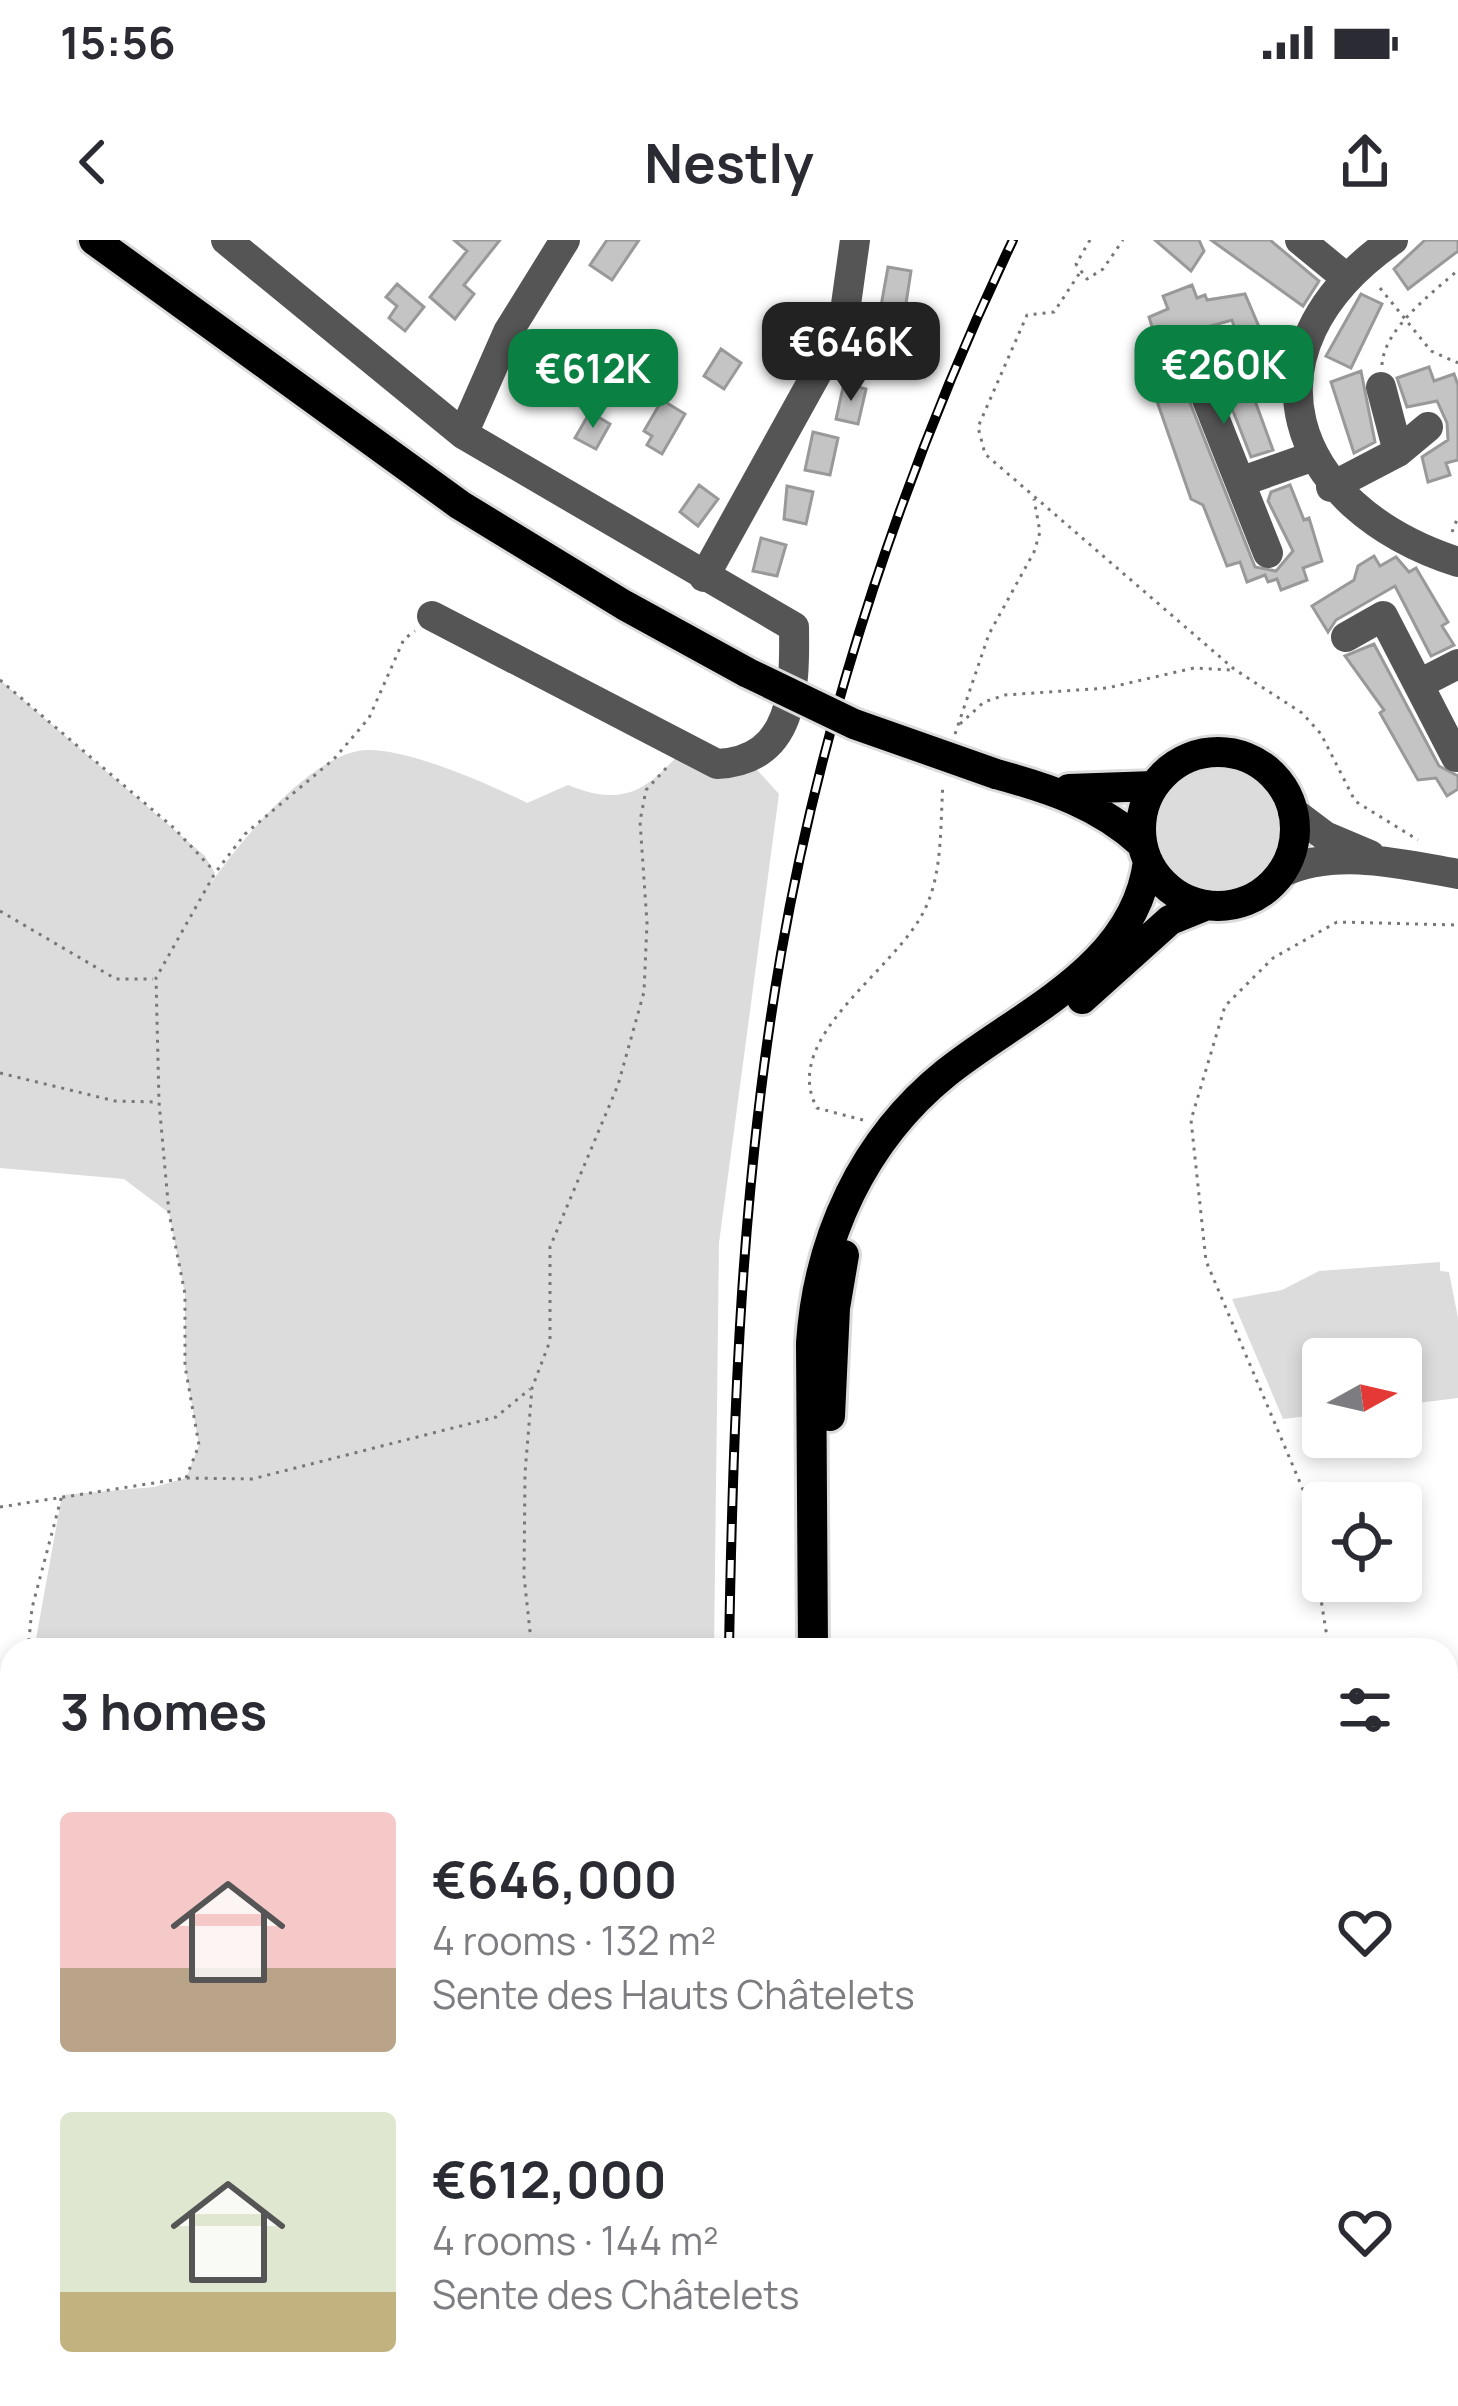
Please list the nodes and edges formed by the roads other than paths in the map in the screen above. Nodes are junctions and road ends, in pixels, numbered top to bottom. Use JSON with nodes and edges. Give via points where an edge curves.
{"nodes":[{"id":1,"x":94,"y":240,"type":"edge"},
{"id":2,"x":226,"y":240,"type":"edge"},
{"id":3,"x":855,"y":240,"type":"edge"},
{"id":4,"x":1300,"y":240,"type":"edge"},
{"id":5,"x":1393,"y":240,"type":"edge"},
{"id":6,"x":556,"y":244,"type":"edge"},
{"id":7,"x":1352,"y":270,"type":"junction"},
{"id":8,"x":1222,"y":342,"type":"dead end"},
{"id":9,"x":1382,"y":388,"type":"road end"},
{"id":10,"x":1428,"y":427,"type":"dead end"},
{"id":11,"x":463,"y":434,"type":"junction"},
{"id":12,"x":1399,"y":452,"type":"junction"},
{"id":13,"x":1314,"y":456,"type":"junction"},
{"id":14,"x":1240,"y":482,"type":"junction"},
{"id":15,"x":1331,"y":487,"type":"junction"},
{"id":16,"x":1268,"y":553,"type":"dead end"},
{"id":17,"x":1458,"y":562,"type":"edge"},
{"id":18,"x":704,"y":577,"type":"junction"},
{"id":19,"x":432,"y":616,"type":"road end"},
{"id":20,"x":1346,"y":637,"type":"dead end"},
{"id":21,"x":1458,"y":664,"type":"edge"},
{"id":22,"x":1419,"y":684,"type":"junction"},
{"id":23,"x":1456,"y":758,"type":"edge"},
{"id":24,"x":1154,"y":786,"type":"junction"},
{"id":25,"x":1045,"y":788,"type":"junction"},
{"id":26,"x":1293,"y":812,"type":"junction"},
{"id":27,"x":1145,"y":852,"type":"junction"},
{"id":28,"x":1399,"y":864,"type":"junction"},
{"id":29,"x":1281,"y":873,"type":"junction"},
{"id":30,"x":1458,"y":874,"type":"edge"},
{"id":31,"x":1207,"y":905,"type":"junction"},
{"id":32,"x":816,"y":1638,"type":"edge"},
{"id":33,"x":817,"y":1638,"type":"edge"}],
"edges":[{"from":1,"to":25,"type":"main road","bridge":true,"via":[[460,505],[624,605],[854,724]]},
{"from":2,"to":11,"type":"street"},
{"from":3,"to":18,"type":"street","via":[[843,326]]},
{"from":4,"to":7,"type":"street"},
{"from":5,"to":7,"type":"street"},
{"from":6,"to":11,"type":"street"},
{"from":7,"to":13,"type":"street","via":[[1318,311],[1302,354],[1298,397]]},
{"from":8,"to":14,"type":"street","via":[[1190,354]]},
{"from":9,"to":12,"type":"street"},
{"from":10,"to":12,"type":"street"},
{"from":11,"to":18,"type":"street"},
{"from":12,"to":15,"type":"street"},
{"from":13,"to":14,"type":"street"},
{"from":13,"to":15,"type":"street"},
{"from":14,"to":16,"type":"street"},
{"from":15,"to":17,"type":"street","via":[[1375,524]]},
{"from":18,"to":19,"type":"street","via":[[794,627],[795,688],[768,748],[750,762],[717,764],[684,749]]},
{"from":20,"to":22,"type":"street","via":[[1383,616]]},
{"from":21,"to":22,"type":"street"},
{"from":22,"to":23,"type":"street"},
{"from":24,"to":25,"type":"main road"},
{"from":24,"to":26,"type":"main road","via":[[1185,759],[1232,753],[1274,776]]},
{"from":24,"to":27,"type":"main road","via":[[1142,814]]},
{"from":25,"to":27,"type":"main road","via":[[1115,819]]},
{"from":26,"to":28,"type":"street","via":[[1337,842]]},
{"from":26,"to":29,"type":"main road","via":[[1293,844]]},
{"from":27,"to":31,"type":"main road","via":[[1170,889]]},
{"from":27,"to":32,"type":"main road","via":[[1137,900],[1087,970],[914,1103],[874,1151],[833,1231],[811,1343]]},
{"from":28,"to":29,"type":"street","via":[[1320,862]]},
{"from":28,"to":30,"type":"street"},
{"from":29,"to":31,"type":"main road","via":[[1246,901]]},
{"from":31,"to":33,"type":"main road","via":[[1170,920],[1080,1001],[956,1086],[906,1134],[870,1188],[835,1308]]}]}
